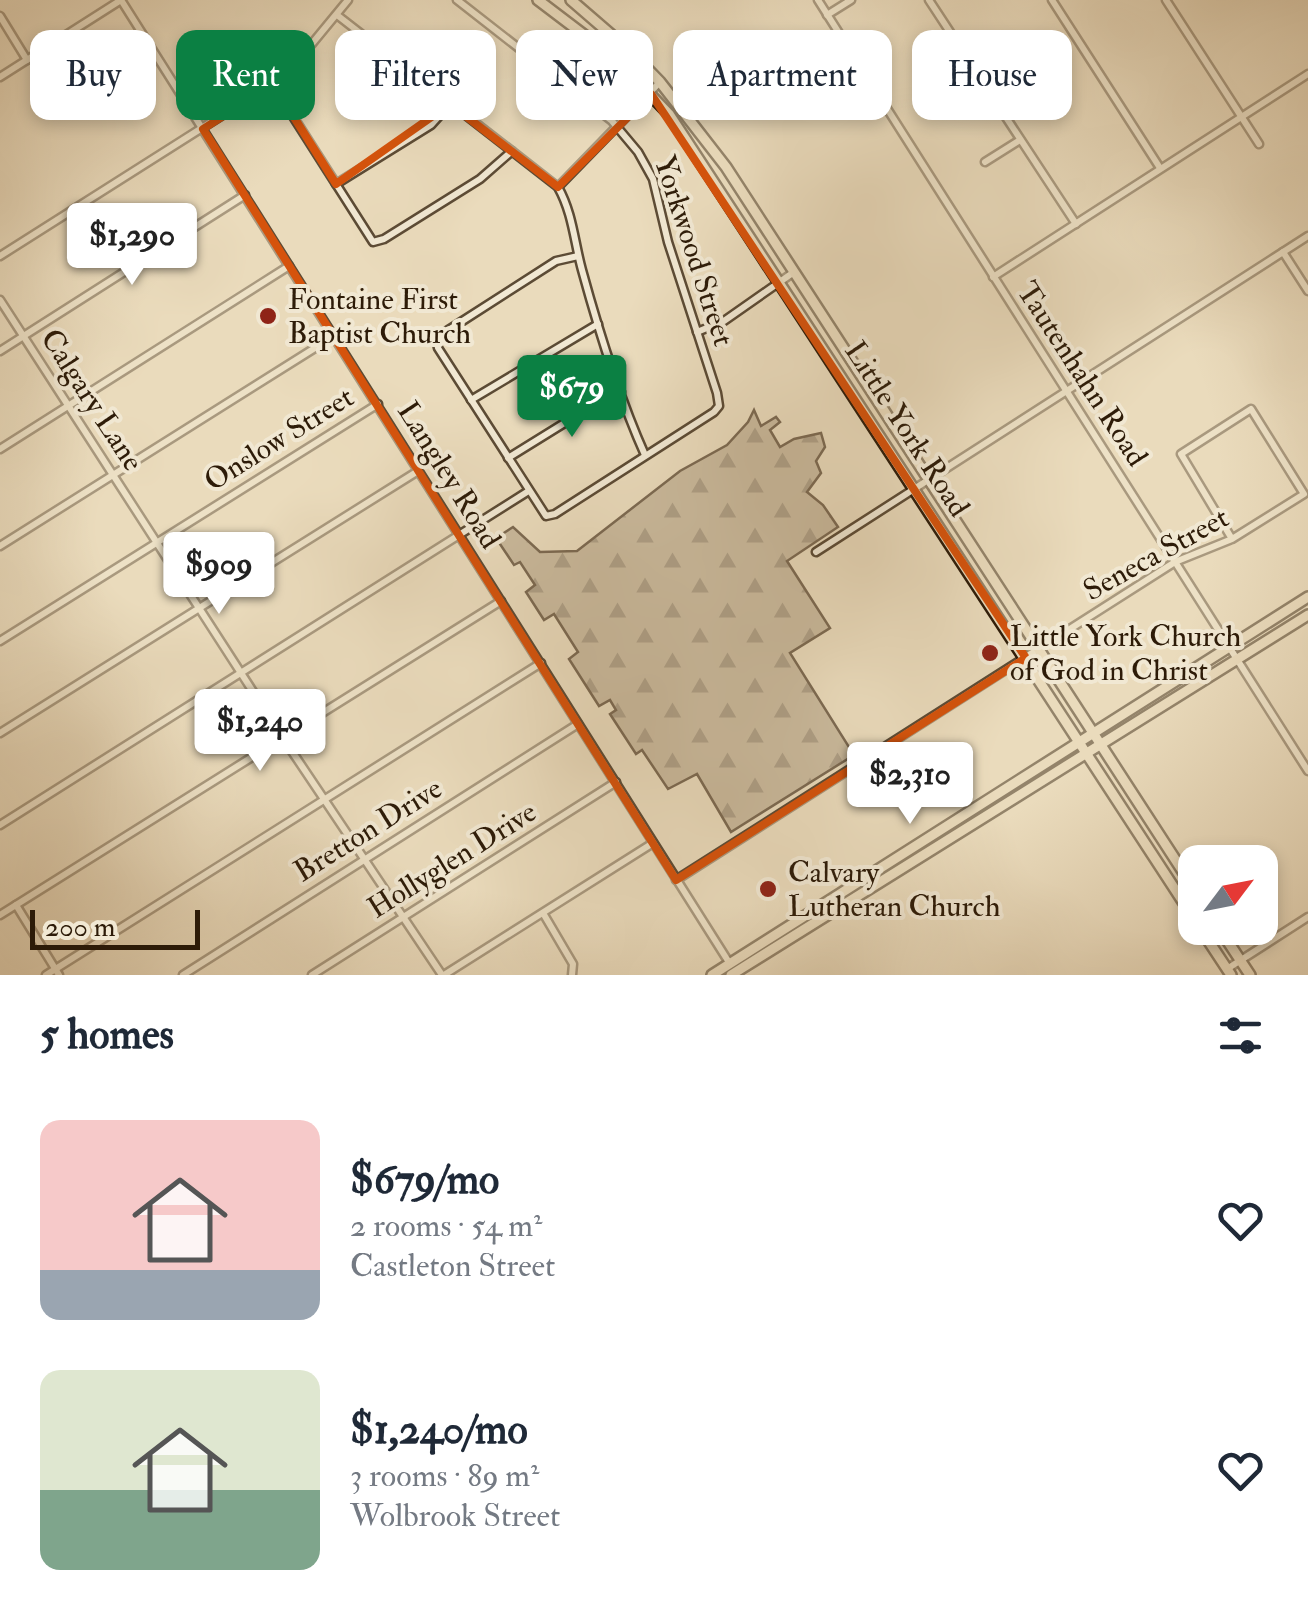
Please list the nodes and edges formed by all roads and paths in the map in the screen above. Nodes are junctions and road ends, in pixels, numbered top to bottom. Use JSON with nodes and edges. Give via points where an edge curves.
{"nodes":[{"id":1,"x":121,"y":0,"type":"edge"},
{"id":2,"x":348,"y":0,"type":"edge"},
{"id":3,"x":457,"y":0,"type":"edge"},
{"id":4,"x":538,"y":0,"type":"edge"},
{"id":5,"x":571,"y":0,"type":"edge"},
{"id":6,"x":818,"y":0,"type":"edge"},
{"id":7,"x":851,"y":0,"type":"edge"},
{"id":8,"x":929,"y":0,"type":"edge"},
{"id":9,"x":1052,"y":0,"type":"edge"},
{"id":10,"x":1166,"y":0,"type":"edge"},
{"id":11,"x":337,"y":14,"type":"junction"},
{"id":12,"x":827,"y":15,"type":"junction"},
{"id":13,"x":0,"y":16,"type":"edge"},
{"id":14,"x":357,"y":30,"type":"edge"},
{"id":15,"x":578,"y":30,"type":"edge"},
{"id":16,"x":949,"y":30,"type":"edge"},
{"id":17,"x":315,"y":42,"type":"edge"},
{"id":18,"x":27,"y":60,"type":"junction"},
{"id":19,"x":1308,"y":74,"type":"edge"},
{"id":20,"x":0,"y":77,"type":"edge"},
{"id":21,"x":660,"y":82,"type":"junction"},
{"id":22,"x":653,"y":91,"type":"edge"},
{"id":23,"x":653,"y":97,"type":"edge"},
{"id":24,"x":1243,"y":117,"type":"junction"},
{"id":25,"x":216,"y":120,"type":"edge"},
{"id":26,"x":296,"y":120,"type":"edge"},
{"id":27,"x":435,"y":120,"type":"edge"},
{"id":28,"x":471,"y":120,"type":"edge"},
{"id":29,"x":625,"y":120,"type":"edge"},
{"id":30,"x":1007,"y":120,"type":"edge"},
{"id":31,"x":618,"y":127,"type":"junction"},
{"id":32,"x":203,"y":128,"type":"junction"},
{"id":33,"x":1020,"y":140,"type":"junction"},
{"id":34,"x":1259,"y":144,"type":"dead end"},
{"id":35,"x":710,"y":146,"type":"junction"},
{"id":36,"x":512,"y":151,"type":"junction"},
{"id":37,"x":696,"y":155,"type":"junction"},
{"id":38,"x":985,"y":162,"type":"dead end"},
{"id":39,"x":1160,"y":168,"type":"junction"},
{"id":40,"x":336,"y":184,"type":"junction"},
{"id":41,"x":558,"y":188,"type":"junction"},
{"id":42,"x":742,"y":192,"type":"junction"},
{"id":43,"x":244,"y":195,"type":"junction"},
{"id":44,"x":727,"y":202,"type":"junction"},
{"id":45,"x":1076,"y":224,"type":"junction"},
{"id":46,"x":1308,"y":236,"type":"edge"},
{"id":47,"x":1283,"y":252,"type":"junction"},
{"id":48,"x":0,"y":256,"type":"edge"},
{"id":49,"x":578,"y":256,"type":"junction"},
{"id":50,"x":289,"y":266,"type":"junction"},
{"id":51,"x":794,"y":272,"type":"junction"},
{"id":52,"x":994,"y":277,"type":"junction"},
{"id":53,"x":780,"y":282,"type":"junction"},
{"id":54,"x":1308,"y":291,"type":"edge"},
{"id":55,"x":0,"y":300,"type":"edge"},
{"id":56,"x":599,"y":324,"type":"junction"},
{"id":57,"x":697,"y":332,"type":"junction"},
{"id":58,"x":24,"y":336,"type":"junction"},
{"id":59,"x":334,"y":336,"type":"junction"},
{"id":60,"x":0,"y":351,"type":"edge"},
{"id":61,"x":861,"y":375,"type":"junction"},
{"id":62,"x":848,"y":384,"type":"junction"},
{"id":63,"x":1066,"y":391,"type":"junction"},
{"id":64,"x":621,"y":392,"type":"junction"},
{"id":65,"x":875,"y":396,"type":"junction"},
{"id":66,"x":470,"y":400,"type":"junction"},
{"id":67,"x":378,"y":404,"type":"junction"},
{"id":68,"x":861,"y":405,"type":"junction"},
{"id":69,"x":70,"y":406,"type":"junction"},
{"id":70,"x":0,"y":449,"type":"edge"},
{"id":71,"x":646,"y":456,"type":"junction"},
{"id":72,"x":508,"y":458,"type":"junction"},
{"id":73,"x":418,"y":470,"type":"junction"},
{"id":74,"x":114,"y":475,"type":"junction"},
{"id":75,"x":929,"y":479,"type":"junction"},
{"id":76,"x":915,"y":488,"type":"junction"},
{"id":77,"x":528,"y":492,"type":"junction"},
{"id":78,"x":459,"y":536,"type":"junction"},
{"id":79,"x":1232,"y":539,"type":"junction"},
{"id":80,"x":156,"y":542,"type":"junction"},
{"id":81,"x":0,"y":546,"type":"edge"},
{"id":82,"x":816,"y":552,"type":"dead end"},
{"id":83,"x":1175,"y":562,"type":"junction"},
{"id":84,"x":1308,"y":597,"type":"edge"},
{"id":85,"x":501,"y":601,"type":"junction"},
{"id":86,"x":199,"y":607,"type":"junction"},
{"id":87,"x":1308,"y":615,"type":"edge"},
{"id":88,"x":0,"y":641,"type":"edge"},
{"id":89,"x":1038,"y":648,"type":"junction"},
{"id":90,"x":1230,"y":648,"type":"junction"},
{"id":91,"x":1026,"y":658,"type":"junction"},
{"id":92,"x":1237,"y":659,"type":"junction"},
{"id":93,"x":541,"y":663,"type":"junction"},
{"id":94,"x":242,"y":672,"type":"junction"},
{"id":95,"x":578,"y":724,"type":"junction"},
{"id":96,"x":0,"y":733,"type":"edge"},
{"id":97,"x":1093,"y":734,"type":"junction"},
{"id":98,"x":283,"y":738,"type":"junction"},
{"id":99,"x":1078,"y":742,"type":"junction"},
{"id":100,"x":1099,"y":745,"type":"junction"},
{"id":101,"x":1086,"y":754,"type":"junction"},
{"id":102,"x":1308,"y":771,"type":"edge"},
{"id":103,"x":616,"y":782,"type":"junction"},
{"id":104,"x":325,"y":800,"type":"junction"},
{"id":105,"x":980,"y":806,"type":"junction"},
{"id":106,"x":986,"y":816,"type":"junction"},
{"id":107,"x":0,"y":825,"type":"edge"},
{"id":108,"x":1159,"y":835,"type":"junction"},
{"id":109,"x":653,"y":843,"type":"junction"},
{"id":110,"x":1145,"y":844,"type":"junction"},
{"id":111,"x":363,"y":860,"type":"junction"},
{"id":112,"x":1178,"y":864,"type":"edge"},
{"id":113,"x":676,"y":880,"type":"junction"},
{"id":114,"x":1178,"y":894,"type":"edge"},
{"id":115,"x":16,"y":906,"type":"junction"},
{"id":116,"x":542,"y":913,"type":"junction"},
{"id":117,"x":811,"y":913,"type":"junction"},
{"id":118,"x":0,"y":915,"type":"edge"},
{"id":119,"x":1308,"y":917,"type":"edge"},
{"id":120,"x":403,"y":918,"type":"junction"},
{"id":121,"x":819,"y":923,"type":"junction"},
{"id":122,"x":1211,"y":945,"type":"edge"},
{"id":123,"x":1231,"y":945,"type":"edge"},
{"id":124,"x":1240,"y":960,"type":"junction"},
{"id":125,"x":57,"y":972,"type":"edge"},
{"id":126,"x":733,"y":972,"type":"edge"},
{"id":127,"x":1229,"y":972,"type":"edge"},
{"id":128,"x":46,"y":975,"type":"edge"},
{"id":129,"x":183,"y":975,"type":"edge"},
{"id":130,"x":312,"y":975,"type":"edge"},
{"id":131,"x":443,"y":975,"type":"edge"},
{"id":132,"x":572,"y":975,"type":"edge"},
{"id":133,"x":712,"y":975,"type":"edge"},
{"id":134,"x":1250,"y":975,"type":"edge"}],
"edges":[{"from":1,"to":18,"type":"street"},
{"from":1,"to":32,"type":"street","name":"Langley Road"},
{"from":2,"to":11,"type":"street"},
{"from":3,"to":31,"type":"street","name":"Yorkwood Street"},
{"from":4,"to":15,"type":"main road","name":"Little York Road"},
{"from":5,"to":21,"type":"main road","name":"Little York Road"},
{"from":6,"to":12,"type":"street","name":"Tautenhahn Road"},
{"from":7,"to":12,"type":"street"},
{"from":8,"to":16,"type":"street"},
{"from":9,"to":39,"type":"street"},
{"from":10,"to":24,"type":"street"},
{"from":11,"to":14,"type":"street"},
{"from":11,"to":17,"type":"street"},
{"from":12,"to":52,"type":"street","name":"Tautenhahn Road"},
{"from":13,"to":18,"type":"street"},
{"from":18,"to":20,"type":"street"},
{"from":19,"to":24,"type":"street"},
{"from":21,"to":22,"type":"street"},
{"from":21,"to":35,"type":"main road","name":"Little York Road"},
{"from":23,"to":37,"type":"main road","name":"Little York Road"},
{"from":24,"to":34,"type":"street"},
{"from":24,"to":39,"type":"street"},
{"from":25,"to":32,"type":"street"},
{"from":26,"to":40,"type":"street"},
{"from":27,"to":40,"type":"street"},
{"from":28,"to":36,"type":"street"},
{"from":29,"to":31,"type":"street"},
{"from":30,"to":33,"type":"street"},
{"from":31,"to":41,"type":"street"},
{"from":31,"to":57,"type":"street","name":"Yorkwood Street","via":[[652,179]]},
{"from":32,"to":43,"type":"street","name":"Langley Road"},
{"from":32,"to":48,"type":"street"},
{"from":33,"to":38,"type":"street"},
{"from":33,"to":45,"type":"street"},
{"from":35,"to":37,"type":"main road"},
{"from":35,"to":42,"type":"main road","name":"Little York Road"},
{"from":36,"to":40,"type":"street","via":[[480,179],[373,242]]},
{"from":36,"to":41,"type":"street"},
{"from":37,"to":44,"type":"main road","name":"Little York Road"},
{"from":39,"to":45,"type":"street"},
{"from":41,"to":49,"type":"street","via":[[569,207]]},
{"from":42,"to":44,"type":"main road"},
{"from":42,"to":51,"type":"main road","name":"Little York Road"},
{"from":43,"to":50,"type":"street","name":"Langley Road"},
{"from":43,"to":58,"type":"street"},
{"from":44,"to":53,"type":"main road","name":"Little York Road"},
{"from":45,"to":52,"type":"street"},
{"from":46,"to":47,"type":"street"},
{"from":47,"to":54,"type":"street"},
{"from":47,"to":63,"type":"street"},
{"from":49,"to":56,"type":"street"},
{"from":49,"to":66,"type":"street","via":[[556,261],[436,338]]},
{"from":50,"to":59,"type":"street","name":"Langley Road"},
{"from":50,"to":69,"type":"street"},
{"from":51,"to":53,"type":"street"},
{"from":51,"to":61,"type":"main road","name":"Little York Road"},
{"from":52,"to":63,"type":"street","name":"Tautenhahn Road"},
{"from":53,"to":57,"type":"street"},
{"from":53,"to":62,"type":"main road","name":"Little York Road"},
{"from":55,"to":58,"type":"street","name":"Calgary Lane"},
{"from":56,"to":64,"type":"street"},
{"from":56,"to":66,"type":"street"},
{"from":57,"to":71,"type":"street","name":"Yorkwood Street","via":[[719,406]]},
{"from":58,"to":60,"type":"street"},
{"from":58,"to":69,"type":"street","name":"Calgary Lane"},
{"from":59,"to":67,"type":"street","name":"Langley Road"},
{"from":59,"to":74,"type":"street"},
{"from":61,"to":62,"type":"main road"},
{"from":61,"to":65,"type":"main road","name":"Little York Road"},
{"from":62,"to":68,"type":"main road","name":"Little York Road"},
{"from":63,"to":75,"type":"street"},
{"from":63,"to":83,"type":"street","name":"Tautenhahn Road"},
{"from":64,"to":71,"type":"street"},
{"from":64,"to":72,"type":"street"},
{"from":65,"to":68,"type":"main road"},
{"from":65,"to":75,"type":"main road","name":"Little York Road"},
{"from":66,"to":72,"type":"street"},
{"from":67,"to":73,"type":"street","name":"Langley Road"},
{"from":67,"to":80,"type":"street","name":"Onslow Street"},
{"from":68,"to":76,"type":"main road","name":"Little York Road"},
{"from":69,"to":70,"type":"street"},
{"from":69,"to":74,"type":"street","name":"Calgary Lane"},
{"from":71,"to":77,"type":"street","via":[[546,516]]},
{"from":72,"to":77,"type":"street"},
{"from":73,"to":78,"type":"street","name":"Langley Road"},
{"from":73,"to":86,"type":"street"},
{"from":74,"to":80,"type":"street","name":"Calgary Lane"},
{"from":74,"to":81,"type":"street"},
{"from":75,"to":76,"type":"street"},
{"from":75,"to":89,"type":"main road","name":"Little York Road"},
{"from":76,"to":82,"type":"street"},
{"from":76,"to":91,"type":"main road","name":"Little York Road"},
{"from":77,"to":78,"type":"street"},
{"from":78,"to":85,"type":"street","name":"Langley Road"},
{"from":78,"to":94,"type":"street"},
{"from":79,"to":79,"type":"street","name":"Seneca Street","via":[[1181,454],[1251,409],[1304,494]]},
{"from":79,"to":83,"type":"street","name":"Seneca Street"},
{"from":80,"to":86,"type":"street","name":"Calgary Lane"},
{"from":80,"to":88,"type":"street","name":"Onslow Street"},
{"from":83,"to":89,"type":"street","name":"Seneca Street"},
{"from":83,"to":90,"type":"street","name":"Tautenhahn Road"},
{"from":84,"to":90,"type":"main road"},
{"from":85,"to":93,"type":"street","name":"Langley Road"},
{"from":85,"to":98,"type":"street"},
{"from":86,"to":94,"type":"street","name":"Calgary Lane"},
{"from":86,"to":96,"type":"street"},
{"from":87,"to":92,"type":"main road"},
{"from":89,"to":91,"type":"street","name":"Seneca Street"},
{"from":89,"to":97,"type":"main road","name":"Little York Road"},
{"from":90,"to":92,"type":"street","name":"Tautenhahn Road"},
{"from":90,"to":97,"type":"main road"},
{"from":91,"to":99,"type":"main road","name":"Little York Road"},
{"from":91,"to":113,"type":"street","name":"Seneca Street"},
{"from":92,"to":100,"type":"main road"},
{"from":92,"to":102,"type":"street","name":"Tautenhahn Road"},
{"from":93,"to":95,"type":"street","name":"Langley Road"},
{"from":93,"to":104,"type":"street"},
{"from":94,"to":98,"type":"street","name":"Calgary Lane"},
{"from":94,"to":107,"type":"street"},
{"from":95,"to":103,"type":"street","name":"Langley Road"},
{"from":95,"to":111,"type":"street","name":"Bretton Drive"},
{"from":97,"to":99,"type":"main road"},
{"from":97,"to":100,"type":"main road","name":"Little York Road"},
{"from":98,"to":104,"type":"street","name":"Calgary Lane"},
{"from":98,"to":115,"type":"street"},
{"from":99,"to":101,"type":"main road","name":"Little York Road"},
{"from":99,"to":105,"type":"main road"},
{"from":100,"to":101,"type":"main road"},
{"from":100,"to":108,"type":"main road","name":"Little York Road"},
{"from":101,"to":106,"type":"main road"},
{"from":101,"to":110,"type":"main road","name":"Little York Road"},
{"from":103,"to":109,"type":"street","name":"Langley Road"},
{"from":103,"to":120,"type":"street","name":"Hollyglen Drive"},
{"from":104,"to":111,"type":"street","name":"Calgary Lane"},
{"from":104,"to":125,"type":"street"},
{"from":105,"to":106,"type":"main road"},
{"from":105,"to":117,"type":"main road"},
{"from":106,"to":121,"type":"main road"},
{"from":108,"to":110,"type":"main road"},
{"from":108,"to":112,"type":"main road","name":"Little York Road"},
{"from":109,"to":113,"type":"street","name":"Langley Road"},
{"from":109,"to":116,"type":"street"},
{"from":110,"to":114,"type":"main road","name":"Little York Road"},
{"from":111,"to":120,"type":"street","name":"Calgary Lane"},
{"from":111,"to":129,"type":"street","name":"Bretton Drive"},
{"from":113,"to":126,"type":"street","name":"Langley Road"},
{"from":115,"to":118,"type":"street"},
{"from":115,"to":125,"type":"street"},
{"from":116,"to":131,"type":"street"},
{"from":116,"to":132,"type":"street","via":[[574,964]]},
{"from":117,"to":121,"type":"main road"},
{"from":117,"to":126,"type":"main road"},
{"from":119,"to":124,"type":"street"},
{"from":120,"to":130,"type":"street","name":"Hollyglen Drive"},
{"from":120,"to":131,"type":"street","name":"Calgary Lane"},
{"from":121,"to":126,"type":"main road"},
{"from":122,"to":127,"type":"main road"},
{"from":123,"to":124,"type":"main road"},
{"from":124,"to":127,"type":"street"},
{"from":124,"to":134,"type":"main road"},
{"from":125,"to":128,"type":"street"},
{"from":126,"to":133,"type":"main road"}]}
